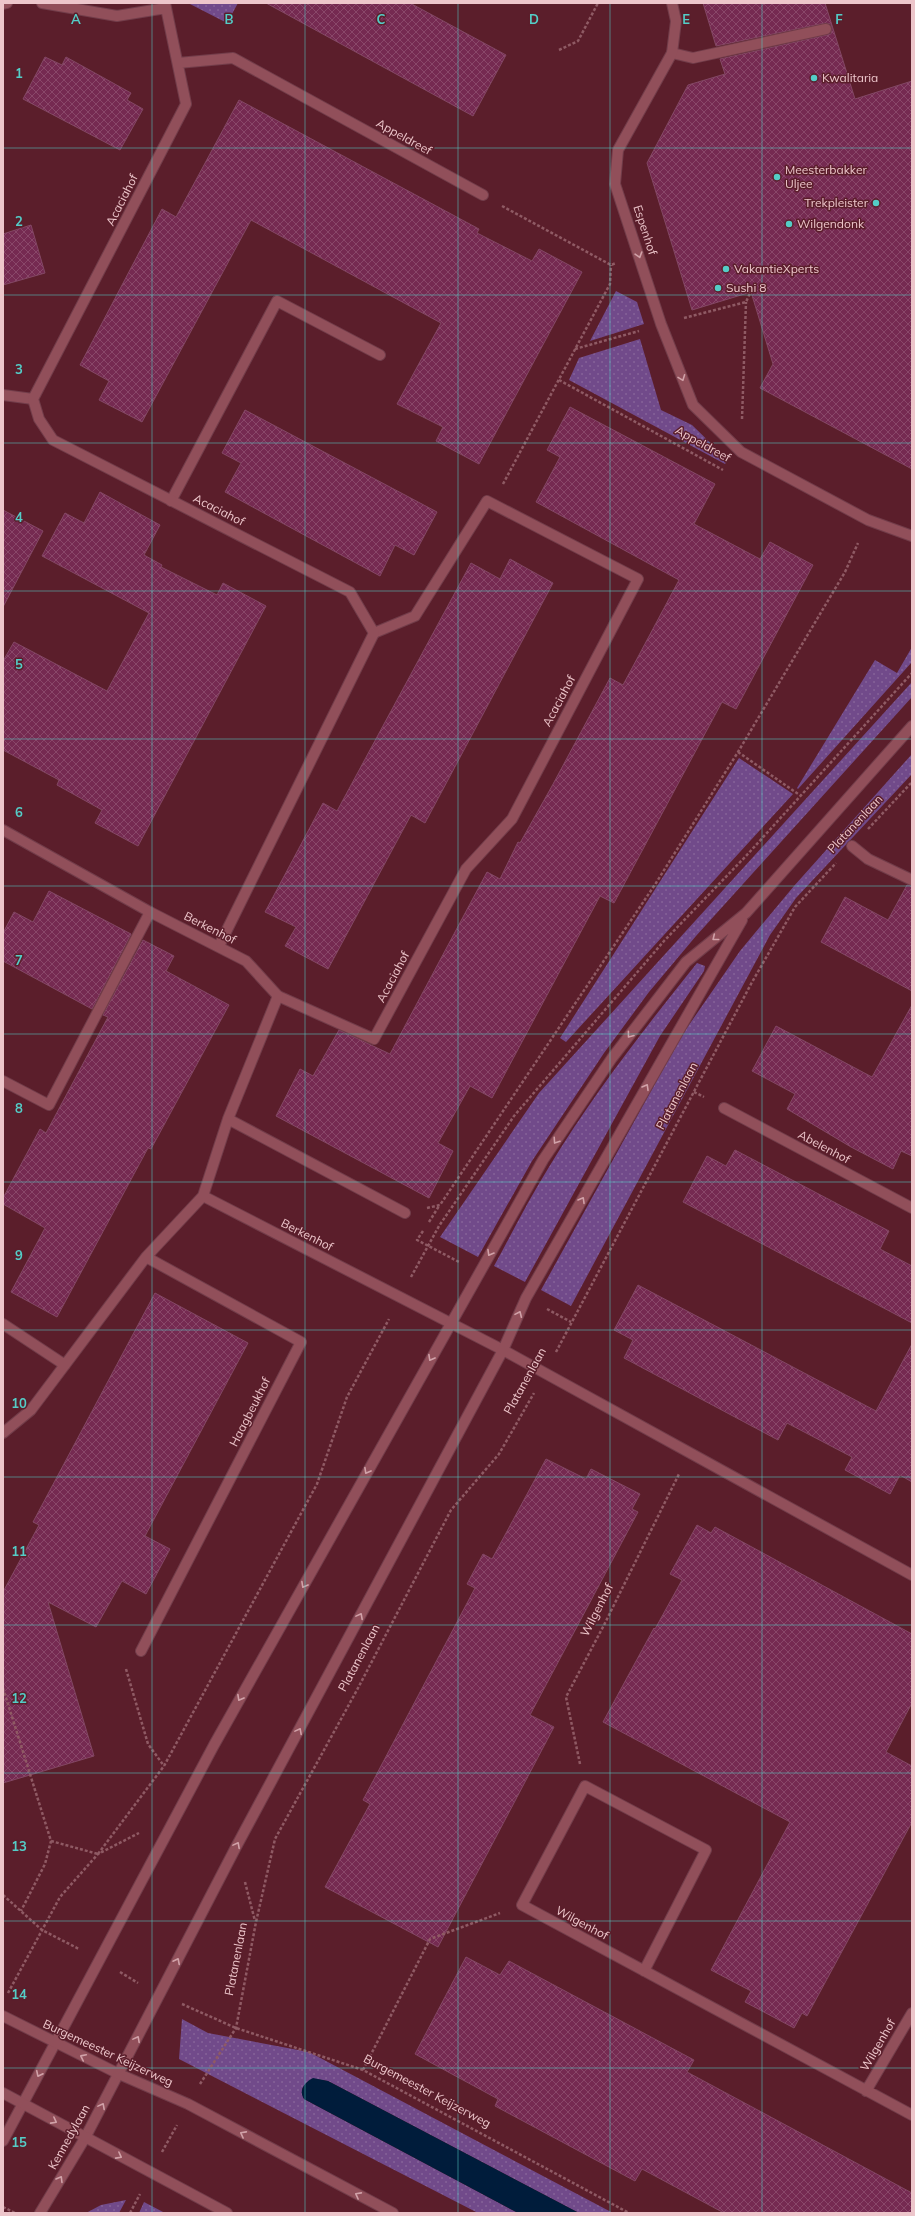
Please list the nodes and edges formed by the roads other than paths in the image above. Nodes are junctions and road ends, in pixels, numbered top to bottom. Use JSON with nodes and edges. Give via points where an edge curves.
{"nodes":[{"id":1,"x":7,"y":3,"type":"edge"},
{"id":2,"x":42,"y":3,"type":"edge"},
{"id":3,"x":672,"y":3,"type":"edge"},
{"id":4,"x":3,"y":4,"type":"edge"},
{"id":5,"x":165,"y":5,"type":"edge"},
{"id":6,"x":826,"y":29,"type":"dead end"},
{"id":7,"x":672,"y":53,"type":"junction"},
{"id":8,"x":178,"y":63,"type":"junction"},
{"id":9,"x":482,"y":196,"type":"road end"},
{"id":10,"x":380,"y":355,"type":"dead end"},
{"id":11,"x":3,"y":395,"type":"edge"},
{"id":12,"x":33,"y":399,"type":"junction"},
{"id":13,"x":741,"y":452,"type":"joint"},
{"id":14,"x":171,"y":501,"type":"junction"},
{"id":15,"x":912,"y":536,"type":"edge"},
{"id":16,"x":374,"y":633,"type":"junction"},
{"id":17,"x":912,"y":726,"type":"edge"},
{"id":18,"x":3,"y":830,"type":"edge"},
{"id":19,"x":852,"y":846,"type":"road end"},
{"id":20,"x":912,"y":880,"type":"edge"},
{"id":21,"x":150,"y":912,"type":"junction"},
{"id":22,"x":746,"y":914,"type":"junction"},
{"id":23,"x":219,"y":946,"type":"junction"},
{"id":24,"x":278,"y":996,"type":"junction"},
{"id":25,"x":3,"y":1081,"type":"edge"},
{"id":26,"x":724,"y":1108,"type":"dead end"},
{"id":27,"x":228,"y":1119,"type":"junction"},
{"id":28,"x":203,"y":1196,"type":"junction"},
{"id":29,"x":912,"y":1208,"type":"edge"},
{"id":30,"x":405,"y":1213,"type":"road end"},
{"id":31,"x":146,"y":1258,"type":"junction"},
{"id":32,"x":3,"y":1324,"type":"edge"},
{"id":33,"x":450,"y":1324,"type":"junction"},
{"id":34,"x":503,"y":1350,"type":"junction"},
{"id":35,"x":65,"y":1364,"type":"junction"},
{"id":36,"x":3,"y":1433,"type":"edge"},
{"id":37,"x":910,"y":1570,"type":"edge"},
{"id":38,"x":141,"y":1651,"type":"road end"},
{"id":39,"x":644,"y":1971,"type":"junction"},
{"id":40,"x":912,"y":2013,"type":"edge"},
{"id":41,"x":3,"y":2016,"type":"edge"},
{"id":42,"x":54,"y":2042,"type":"junction"},
{"id":43,"x":119,"y":2074,"type":"junction"},
{"id":44,"x":866,"y":2091,"type":"junction"},
{"id":45,"x":3,"y":2093,"type":"edge"},
{"id":46,"x":24,"y":2105,"type":"junction"},
{"id":47,"x":912,"y":2115,"type":"edge"},
{"id":48,"x":85,"y":2138,"type":"junction"},
{"id":49,"x":3,"y":2141,"type":"edge"},
{"id":50,"x":40,"y":2213,"type":"edge"},
{"id":51,"x":227,"y":2213,"type":"edge"},
{"id":52,"x":393,"y":2213,"type":"edge"}],
"edges":[{"from":1,"to":4,"type":"street"},
{"from":2,"to":5,"type":"street","via":[[117,16]]},
{"from":3,"to":7,"type":"street","name":"Espenhof","via":[[676,21]]},
{"from":5,"to":8,"type":"street","name":"Acaciahof"},
{"from":6,"to":7,"type":"street","via":[[693,58]]},
{"from":7,"to":13,"type":"street","name":"Espenhof","one_way":true,"via":[[618,150],[616,184],[661,324],[693,405]]},
{"from":8,"to":9,"type":"street","name":"Appeldreef","via":[[233,58]]},
{"from":8,"to":12,"type":"street","name":"Acaciahof","via":[[186,104]]},
{"from":10,"to":14,"type":"street","via":[[277,301]]},
{"from":11,"to":12,"type":"street"},
{"from":12,"to":14,"type":"street","name":"Acaciahof","via":[[39,419],[53,440]]},
{"from":13,"to":15,"type":"street","name":"Appeldreef","via":[[868,520]]},
{"from":14,"to":16,"type":"street","name":"Acaciahof","via":[[350,592]]},
{"from":16,"to":23,"type":"street"},
{"from":16,"to":24,"type":"street","name":"Acaciahof","via":[[415,616],[486,501],[638,580],[512,819],[466,869],[374,1039]]},
{"from":17,"to":22,"type":"street","name":"Platanenlaan"},
{"from":18,"to":21,"type":"street","name":"Berkenhof"},
{"from":19,"to":20,"type":"street","via":[[868,859]]},
{"from":21,"to":23,"type":"street","name":"Berkenhof"},
{"from":21,"to":25,"type":"street","via":[[49,1105]]},
{"from":22,"to":33,"type":"street","name":"Platanenlaan","one_way":true,"via":[[686,962],[612,1058],[543,1160]]},
{"from":34,"to":22,"type":"street","name":"Platanenlaan","one_way":true,"via":[[526,1298]]},
{"from":23,"to":24,"type":"street","name":"Berkenhof","via":[[246,961]]},
{"from":24,"to":27,"type":"street"},
{"from":26,"to":29,"type":"street","name":"Abelenhof"},
{"from":27,"to":28,"type":"street"},
{"from":27,"to":30,"type":"street"},
{"from":28,"to":31,"type":"street"},
{"from":28,"to":33,"type":"street","name":"Berkenhof"},
{"from":31,"to":35,"type":"street"},
{"from":31,"to":38,"type":"street","name":"Haagbeukhof","via":[[301,1342]]},
{"from":32,"to":35,"type":"street"},
{"from":33,"to":34,"type":"street"},
{"from":33,"to":42,"type":"street","name":"Platanenlaan","one_way":true,"via":[[214,1745]]},
{"from":34,"to":37,"type":"street"},
{"from":43,"to":34,"type":"street","name":"Platanenlaan","one_way":true,"via":[[236,1847]]},
{"from":35,"to":36,"type":"street","via":[[32,1410]]},
{"from":39,"to":39,"type":"street","name":"Wilgenhof","via":[[706,1850],[585,1786],[522,1905]]},
{"from":39,"to":44,"type":"street","name":"Wilgenhof"},
{"from":40,"to":44,"type":"street","name":"Wilgenhof"},
{"from":41,"to":42,"type":"street","name":"Burgemeester Keijzerweg"},
{"from":43,"to":42,"type":"street","name":"Burgemeester Keijzerweg","one_way":true},
{"from":42,"to":46,"type":"street","one_way":true},
{"from":48,"to":43,"type":"street","name":"Kennedylaan","one_way":true},
{"from":52,"to":43,"type":"street","name":"Burgemeester Keijzerweg","one_way":true,"via":[[188,2104]]},
{"from":44,"to":47,"type":"street","name":"Wilgenhof"},
{"from":45,"to":46,"type":"street"},
{"from":46,"to":48,"type":"street","one_way":true},
{"from":46,"to":49,"type":"street"},
{"from":50,"to":48,"type":"street","name":"Kennedylaan","one_way":true},
{"from":48,"to":51,"type":"street","one_way":true}]}
